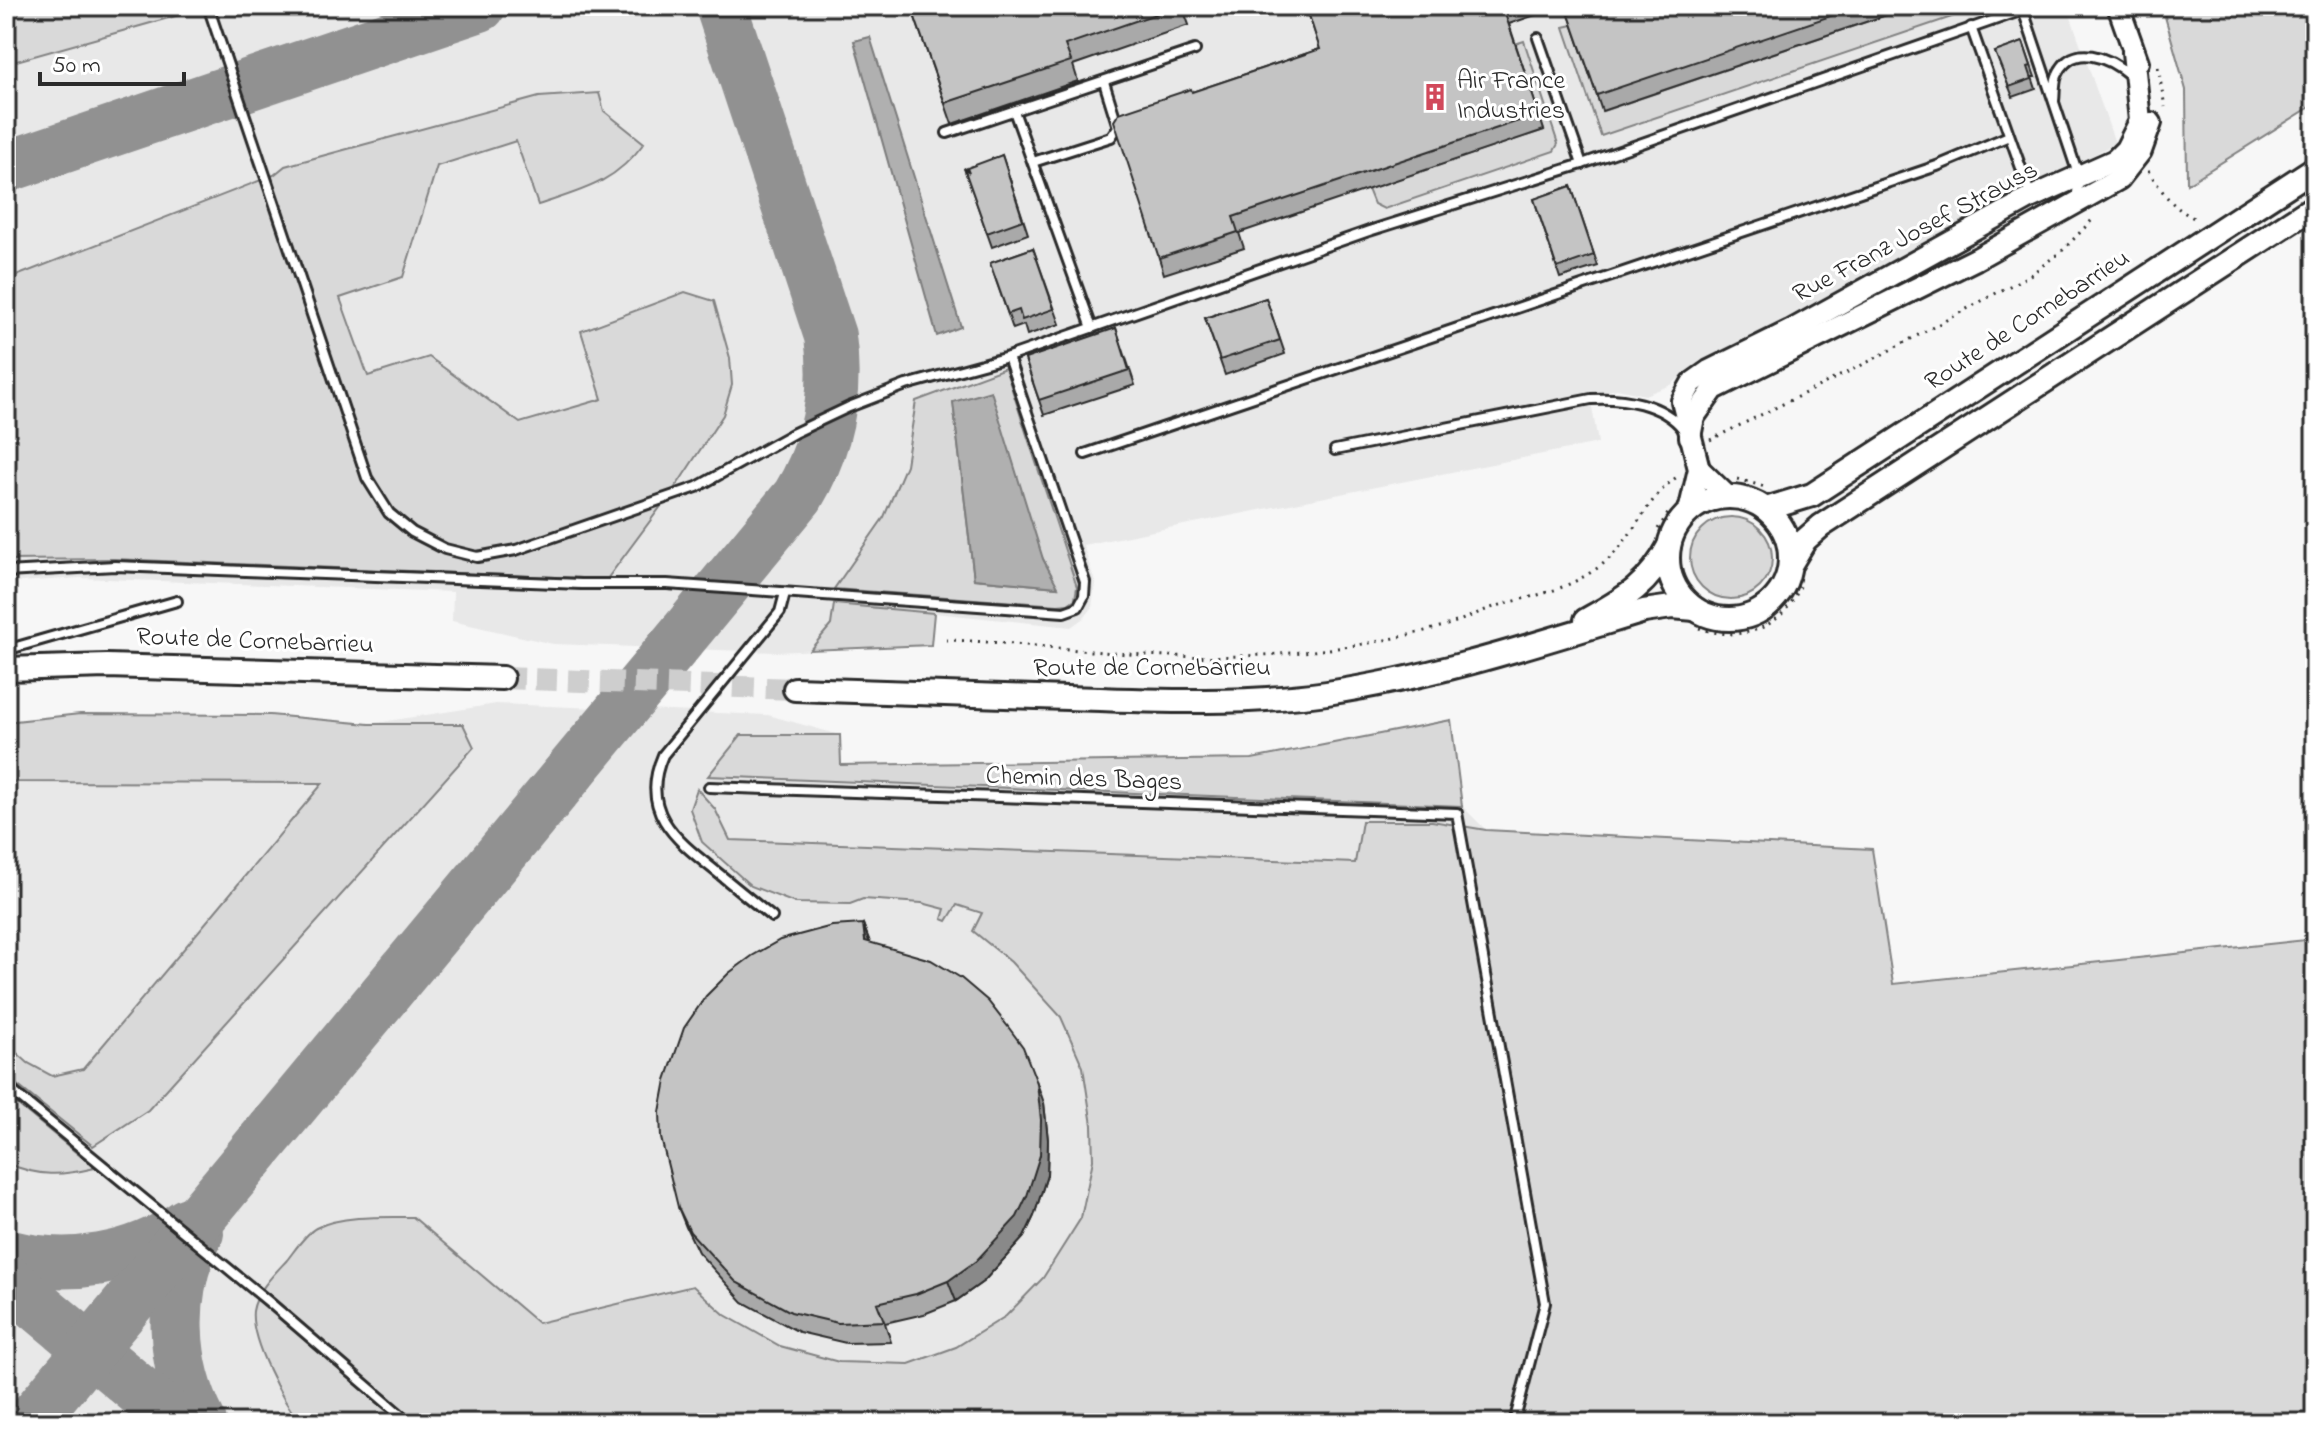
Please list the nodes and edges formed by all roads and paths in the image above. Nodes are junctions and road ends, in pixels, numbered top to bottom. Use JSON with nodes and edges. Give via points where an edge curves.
{"nodes":[{"id":1,"x":208,"y":6,"type":"edge"},
{"id":2,"x":2118,"y":6,"type":"edge"},
{"id":3,"x":2025,"y":8,"type":"edge"},
{"id":4,"x":1971,"y":27,"type":"junction"},
{"id":5,"x":1538,"y":38,"type":"dead end"},
{"id":6,"x":1195,"y":50,"type":"dead end"},
{"id":7,"x":2133,"y":52,"type":"junction"},
{"id":8,"x":1104,"y":82,"type":"junction"},
{"id":9,"x":2137,"y":92,"type":"junction"},
{"id":10,"x":2054,"y":106,"type":"junction"},
{"id":11,"x":1014,"y":111,"type":"junction"},
{"id":12,"x":947,"y":133,"type":"dead end"},
{"id":13,"x":2009,"y":136,"type":"junction"},
{"id":14,"x":1033,"y":162,"type":"junction"},
{"id":15,"x":1582,"y":164,"type":"junction"},
{"id":16,"x":2315,"y":168,"type":"edge"},
{"id":17,"x":2146,"y":169,"type":"dead end"},
{"id":18,"x":2079,"y":177,"type":"junction"},
{"id":19,"x":2032,"y":197,"type":"junction"},
{"id":20,"x":2075,"y":206,"type":"junction"},
{"id":21,"x":2315,"y":206,"type":"edge"},
{"id":22,"x":2201,"y":222,"type":"dead end"},
{"id":23,"x":1092,"y":328,"type":"junction"},
{"id":24,"x":1008,"y":357,"type":"junction"},
{"id":25,"x":1690,"y":437,"type":"junction"},
{"id":26,"x":1335,"y":450,"type":"dead end"},
{"id":27,"x":1085,"y":454,"type":"dead end"},
{"id":28,"x":1691,"y":471,"type":"junction"},
{"id":29,"x":1728,"y":497,"type":"junction"},
{"id":30,"x":1766,"y":509,"type":"junction"},
{"id":31,"x":1681,"y":510,"type":"junction"},
{"id":32,"x":1663,"y":538,"type":"junction"},
{"id":33,"x":1790,"y":565,"type":"junction"},
{"id":34,"x":6,"y":572,"type":"edge"},
{"id":35,"x":785,"y":593,"type":"junction"},
{"id":36,"x":177,"y":601,"type":"dead end"},
{"id":37,"x":1695,"y":609,"type":"junction"},
{"id":38,"x":1550,"y":639,"type":"junction"},
{"id":39,"x":946,"y":640,"type":"dead end"},
{"id":40,"x":6,"y":650,"type":"edge"},
{"id":41,"x":6,"y":669,"type":"edge"},
{"id":42,"x":502,"y":678,"type":"tunnel mouth"},
{"id":43,"x":795,"y":689,"type":"tunnel mouth"},
{"id":44,"x":709,"y":787,"type":"dead end"},
{"id":45,"x":772,"y":917,"type":"dead end"},
{"id":46,"x":6,"y":1086,"type":"edge"},
{"id":47,"x":410,"y":1423,"type":"edge"},
{"id":48,"x":1514,"y":1423,"type":"edge"}],
"edges":[{"from":1,"to":24,"type":"lane","via":[[367,478],[389,513],[445,549],[477,557],[516,550],[665,500],[849,407]]},
{"from":2,"to":7,"type":"street","name":"Rue Franz Josef Strauss"},
{"from":3,"to":4,"type":"lane"},
{"from":3,"to":10,"type":"lane"},
{"from":4,"to":13,"type":"lane"},
{"from":4,"to":15,"type":"lane"},
{"from":5,"to":15,"type":"lane"},
{"from":6,"to":8,"type":"lane"},
{"from":7,"to":9,"type":"street","name":"Rue Franz Josef Strauss"},
{"from":7,"to":20,"type":"street","name":"Rue Franz Josef Strauss","via":[[2148,81],[2148,135],[2129,170]]},
{"from":8,"to":11,"type":"lane"},
{"from":8,"to":14,"type":"lane","via":[[1116,132]]},
{"from":9,"to":10,"type":"lane","via":[[2131,76],[2119,66],[2102,56],[2081,55],[2056,77]]},
{"from":9,"to":18,"type":"street","name":"Rue Franz Josef Strauss","via":[[2140,121],[2126,149]]},
{"from":10,"to":18,"type":"lane"},
{"from":11,"to":12,"type":"lane"},
{"from":11,"to":14,"type":"lane"},
{"from":13,"to":19,"type":"lane"},
{"from":13,"to":27,"type":"lane","via":[[1937,166]]},
{"from":14,"to":23,"type":"lane"},
{"from":15,"to":23,"type":"lane","via":[[1369,231]]},
{"from":16,"to":30,"type":"main road","name":"Route de Cornebarrieu","via":[[1812,495]]},
{"from":17,"to":22,"type":"path","via":[[2166,199]]},
{"from":18,"to":19,"type":"street","name":"Rue Franz Josef Strauss"},
{"from":18,"to":20,"type":"lane"},
{"from":19,"to":25,"type":"street","name":"Rue Franz Josef Strauss","via":[[1709,371],[1692,383],[1682,401]]},
{"from":20,"to":25,"type":"street","name":"Rue Franz Josef Strauss","via":[[1714,389],[1694,417]]},
{"from":21,"to":33,"type":"main road","via":[[1821,526]]},
{"from":23,"to":24,"type":"lane"},
{"from":24,"to":35,"type":"lane","via":[[1085,582],[1078,607],[1064,612]]},
{"from":25,"to":26,"type":"lane","via":[[1673,416],[1614,397]]},
{"from":25,"to":28,"type":"street","name":"Rue Franz Josef Strauss"},
{"from":28,"to":29,"type":"street"},
{"from":28,"to":31,"type":"street","name":"Rue Franz Josef Strauss"},
{"from":28,"to":39,"type":"path","via":[[1660,493],[1612,559],[1585,576],[1561,590],[1415,633],[1306,650],[1173,656]]},
{"from":29,"to":30,"type":"main road"},
{"from":29,"to":31,"type":"main road"},
{"from":30,"to":33,"type":"main road","via":[[1786,533]]},
{"from":31,"to":32,"type":"path"},
{"from":31,"to":32,"type":"main road","via":[[1677,527]]},
{"from":32,"to":37,"type":"main road","via":[[1673,582]]},
{"from":32,"to":38,"type":"main road","name":"Route de Cornebarrieu","via":[[1655,572],[1634,591]]},
{"from":33,"to":37,"type":"main road","via":[[1785,585],[1755,614],[1735,619]]},
{"from":34,"to":35,"type":"lane","via":[[115,566],[667,584]]},
{"from":35,"to":45,"type":"lane","via":[[780,612],[663,755],[655,774],[655,796],[678,841]]},
{"from":36,"to":40,"type":"lane"},
{"from":37,"to":38,"type":"main road","name":"Route de Cornebarrieu","via":[[1644,611]]},
{"from":38,"to":43,"type":"main road","name":"Route de Cornebarrieu","via":[[1404,679],[1265,699],[1191,702]]},
{"from":41,"to":42,"type":"main road","name":"Route de Cornebarrieu","via":[[107,666]]},
{"from":44,"to":48,"type":"lane","name":"Chemin des Bages","via":[[1457,813],[1545,1303]]},
{"from":46,"to":47,"type":"lane"}]}
